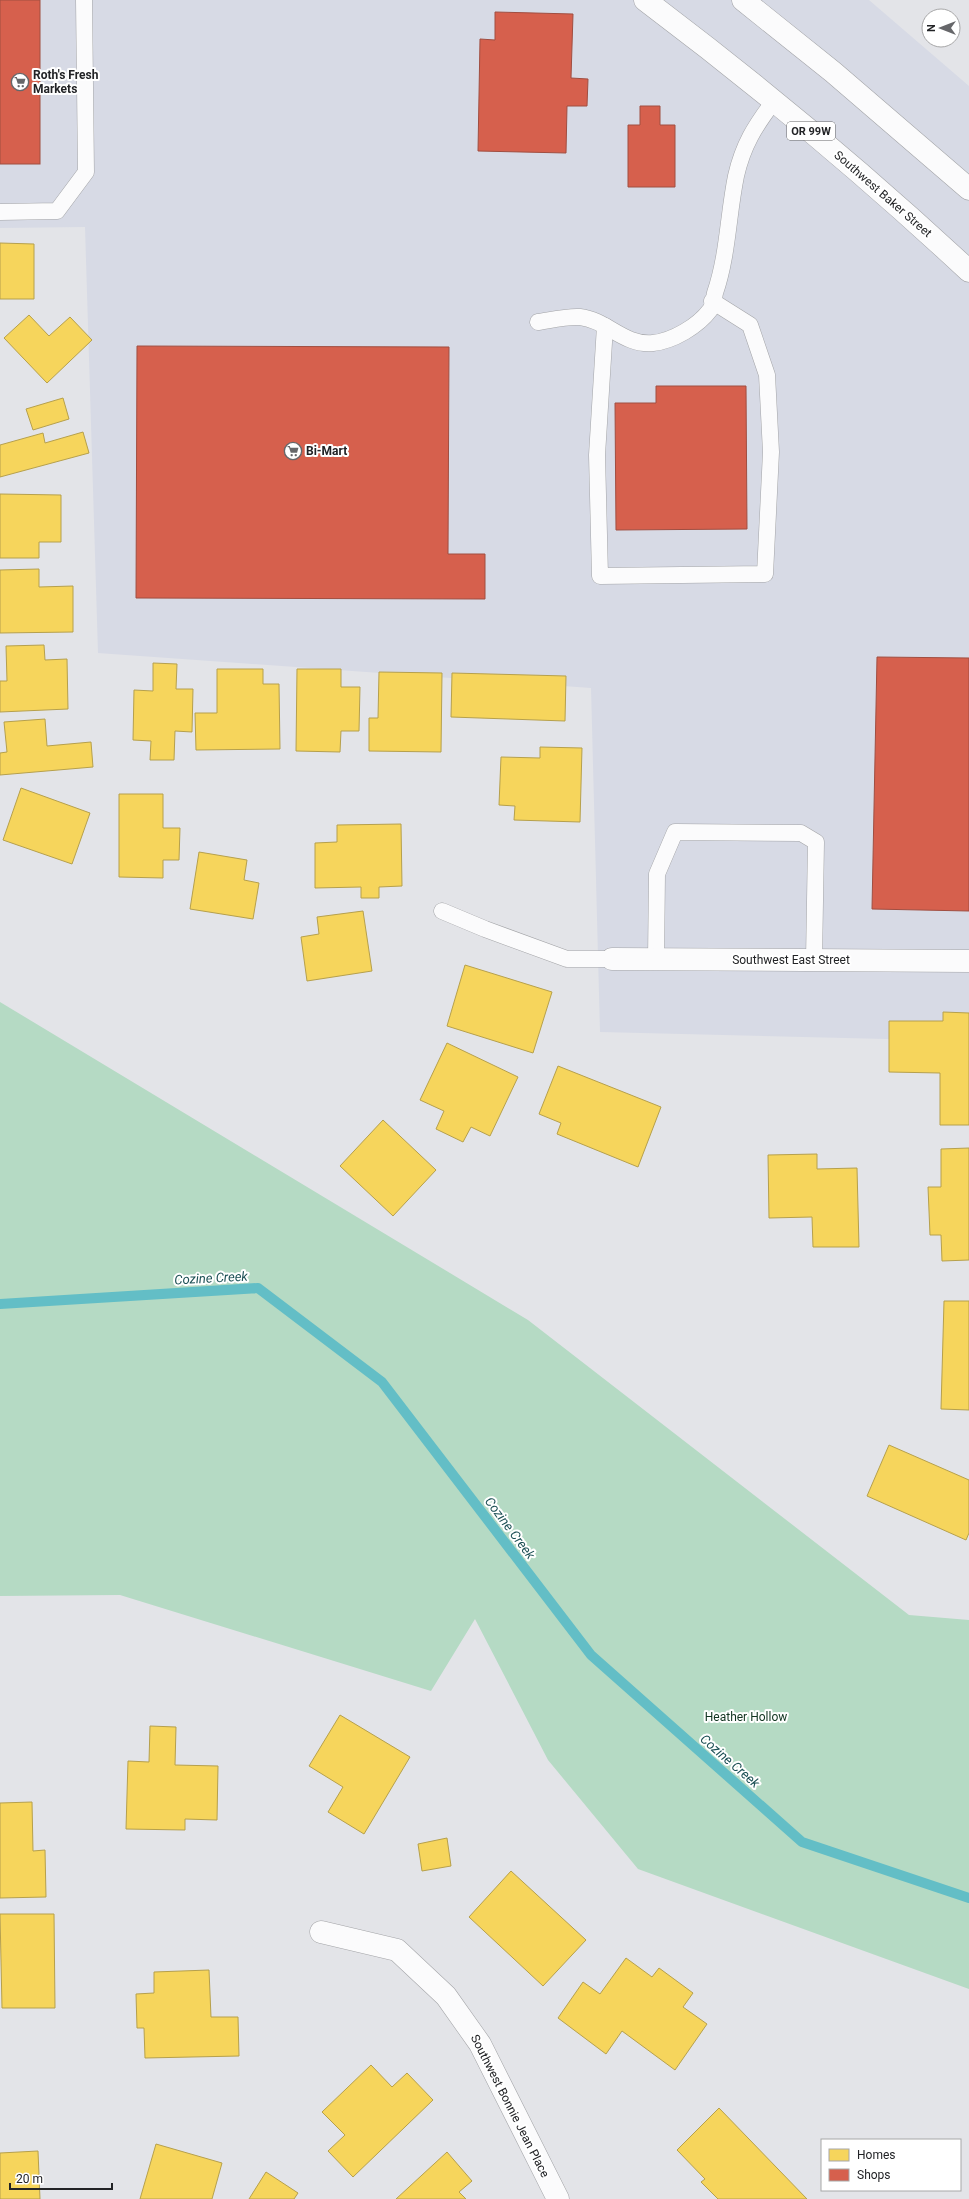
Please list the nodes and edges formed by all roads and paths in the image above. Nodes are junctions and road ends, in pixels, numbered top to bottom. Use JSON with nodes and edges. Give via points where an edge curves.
{"nodes":[{"id":1,"x":84,"y":0,"type":"edge"},
{"id":2,"x":645,"y":0,"type":"edge"},
{"id":3,"x":743,"y":0,"type":"edge"},
{"id":4,"x":774,"y":101,"type":"junction"},
{"id":5,"x":969,"y":189,"type":"edge"},
{"id":6,"x":0,"y":212,"type":"edge"},
{"id":7,"x":969,"y":271,"type":"edge"},
{"id":8,"x":712,"y":301,"type":"junction"},
{"id":9,"x":538,"y":322,"type":"dead end"},
{"id":10,"x":605,"y":326,"type":"junction"},
{"id":11,"x":442,"y":911,"type":"dead end"},
{"id":12,"x":612,"y":959,"type":"joint"},
{"id":13,"x":656,"y":959,"type":"junction"},
{"id":14,"x":814,"y":960,"type":"junction"},
{"id":15,"x":969,"y":961,"type":"edge"},
{"id":16,"x":321,"y":1932,"type":"dead end"},
{"id":17,"x":558,"y":2199,"type":"edge"}],
"edges":[{"from":1,"to":6,"type":"lane","via":[[86,172],[58,212]]},
{"from":2,"to":4,"type":"main road","name":"Southwest Baker Street","number":"OR 99W"},
{"from":3,"to":5,"type":"main road","via":[[833,72]]},
{"from":4,"to":7,"type":"main road","name":"Southwest Baker Street","number":"OR 99W","via":[[902,209]]},
{"from":4,"to":8,"type":"lane","via":[[753,128],[736,175],[721,275]]},
{"from":8,"to":10,"type":"lane","via":[[710,309],[696,323],[676,336],[654,343],[638,343],[620,336]]},
{"from":8,"to":10,"type":"lane","via":[[750,325],[767,375],[771,452],[765,574],[600,576],[598,455]]},
{"from":9,"to":10,"type":"lane","via":[[580,317]]},
{"from":11,"to":12,"type":"lane","via":[[567,959]]},
{"from":12,"to":13,"type":"main road","name":"Southwest East Street"},
{"from":13,"to":14,"type":"main road","name":"Southwest East Street"},
{"from":13,"to":14,"type":"lane","via":[[657,874],[675,832],[801,833],[816,842]]},
{"from":14,"to":15,"type":"main road","name":"Southwest East Street"},
{"from":16,"to":17,"type":"main road","name":"Southwest Bonnie Jean Place","via":[[398,1950],[446,1996],[480,2044]]}]}
